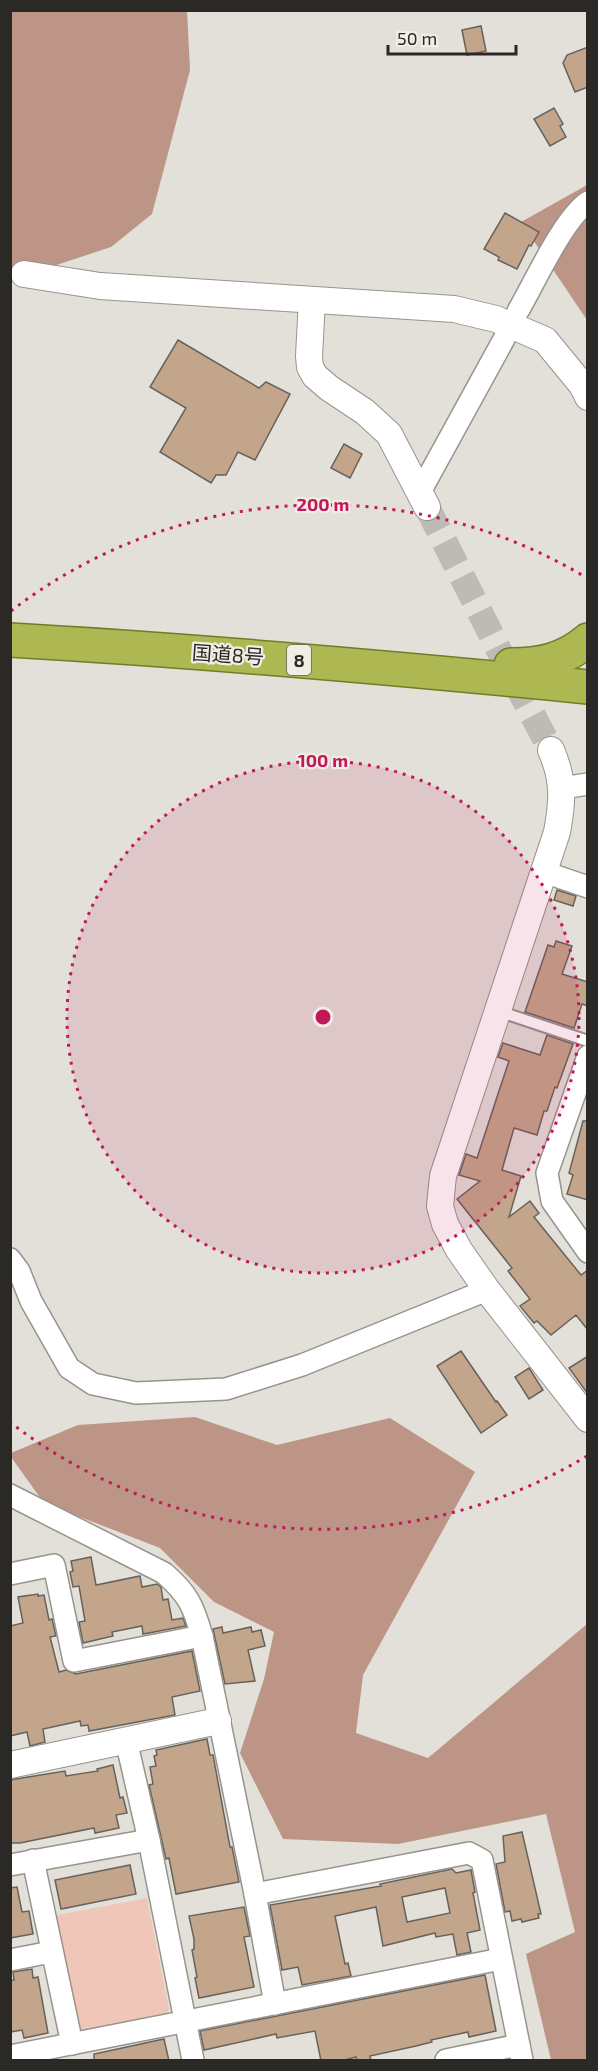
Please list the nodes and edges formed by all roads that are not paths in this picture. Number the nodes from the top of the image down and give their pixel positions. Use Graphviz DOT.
graph roads {
  1 [pos="588,202"];
  2 [pos="14,272"];
  3 [pos="312,300"];
  4 [pos="518,311"];
  5 [pos="504,339"];
  6 [pos="588,397"];
  7 [pos="424,499"];
  8 [pos="10,640"];
  9 [pos="588,640"];
  10 [pos="365,665"];
  11 [pos="588,687"];
  12 [pos="551,750"];
  13 [pos="588,784"];
  14 [pos="562,788"];
  15 [pos="544,872"];
  16 [pos="588,887"];
  17 [pos="498,1011"];
  18 [pos="588,1041"];
  19 [pos="588,1056"];
  20 [pos="588,1252"];
  21 [pos="10,1259"];
  22 [pos="487,1290"];
  23 [pos="584,1407"];
  24 [pos="10,1495"];
  25 [pos="10,1574"];
  26 [pos="202,1636"];
  27 [pos="218,1721"];
  28 [pos="126,1740"];
  29 [pos="10,1765"];
  30 [pos="149,1840"];
  31 [pos="33,1860"];
  32 [pos="10,1864"];
  33 [pos="255,1894"];
  34 [pos="51,1952"];
  35 [pos="501,1959"];
  36 [pos="10,1960"];
  37 [pos="275,2004"];
  38 [pos="185,2022"];
  39 [pos="72,2044"];
  40 [pos="520,2053"];
  41 [pos="10,2056"];
  42 [pos="193,2061"];
  43 [pos="446,2061"];
  1 -- 4 [label="street"];
  2 -- 3 [label="street"];
  3 -- 6 [label="street"];
  3 -- 7 [label="street"];
  5 -- 7 [label="street"];
  8 -- 10 [label="highway, 国道8号 / 8"];
  9 -- 10 [label="highway"];
  10 -- 11 [label="highway, 国道8号 / 8"];
  12 -- 14 [label="street"];
  13 -- 14 [label="street"];
  14 -- 15 [label="street"];
  15 -- 16 [label="street"];
  15 -- 17 [label="street"];
  17 -- 18 [label="lane"];
  17 -- 22 [label="street"];
  19 -- 20 [label="street"];
  21 -- 22 [label="street"];
  22 -- 23 [label="street"];
  24 -- 26 [label="street"];
  25 -- 26 [label="street"];
  26 -- 27 [label="street"];
  27 -- 28 [label="street"];
  27 -- 33 [label="street"];
  28 -- 29 [label="street"];
  28 -- 30 [label="street"];
  30 -- 31 [label="street"];
  30 -- 38 [label="street"];
  31 -- 32 [label="street"];
  31 -- 34 [label="street"];
  33 -- 35 [label="street"];
  33 -- 37 [label="street"];
  34 -- 36 [label="street"];
  34 -- 39 [label="street"];
  35 -- 37 [label="street"];
  35 -- 40 [label="street"];
  37 -- 38 [label="street"];
  38 -- 39 [label="street"];
  38 -- 42 [label="street"];
  39 -- 41 [label="street"];
  40 -- 43 [label="street"];
}
